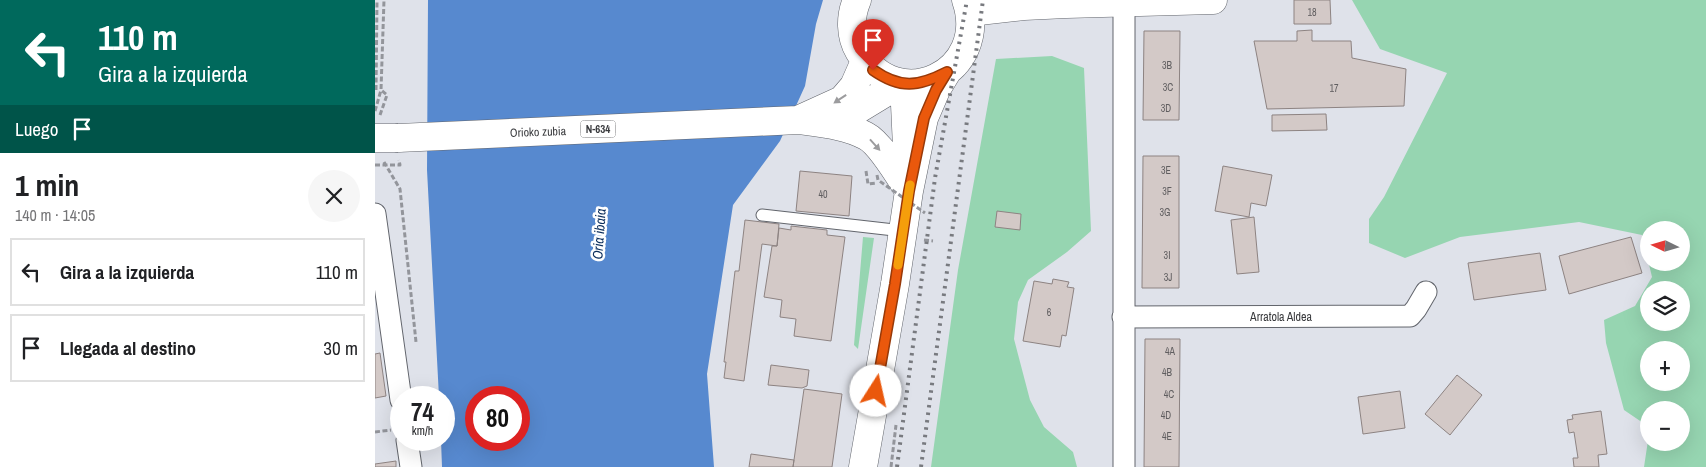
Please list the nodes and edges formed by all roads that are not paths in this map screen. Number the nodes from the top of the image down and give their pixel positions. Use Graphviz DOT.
graph roads {
  1 [pos="857,0"];
  2 [pos="1213,0"];
  3 [pos="1123,3"];
  4 [pos="968,6"];
  5 [pos="865,61"];
  6 [pos="947,72"];
  7 [pos="900,83"];
  8 [pos="798,120"];
  9 [pos="832,125"];
  10 [pos="385,145"];
  11 [pos="909,191"];
  12 [pos="375,214"];
  13 [pos="761,215"];
  14 [pos="903,231"];
  15 [pos="380,284"];
  16 [pos="1426,292"];
  17 [pos="1123,317"];
  18 [pos="398,386"];
  19 [pos="409,451"];
  20 [pos="411,467"];
  21 [pos="863,467"];
  22 [pos="1124,467"];
  1 -- 5 [label="main road"];
  2 -- 3 [label="main road"];
  3 -- 4 [label="main road"];
  3 -- 17 [label="street"];
  4 -- 6 [label="main road"];
  5 -- 7 [label="main road"];
  5 -- 8 [label="main road, N-634, one-way"];
  6 -- 7 [label="main road"];
  6 -- 11 [label="main road"];
  7 -- 9 [label="main road"];
  7 -- 11 [label="main road"];
  8 -- 9 [label="main road, N-634"];
  8 -- 10 [label="main road, Orioko zubia / N-634"];
  9 -- 11 [label="main road, N-634, one-way"];
  11 -- 14 [label="main road"];
  12 -- 15 [label="street"];
  13 -- 14 [label="lane"];
  14 -- 21 [label="main road"];
  15 -- 18 [label="street"];
  16 -- 17 [label="street, Arratola Aldea"];
  17 -- 22 [label="street"];
  19 -- 20 [label="street"];
}
